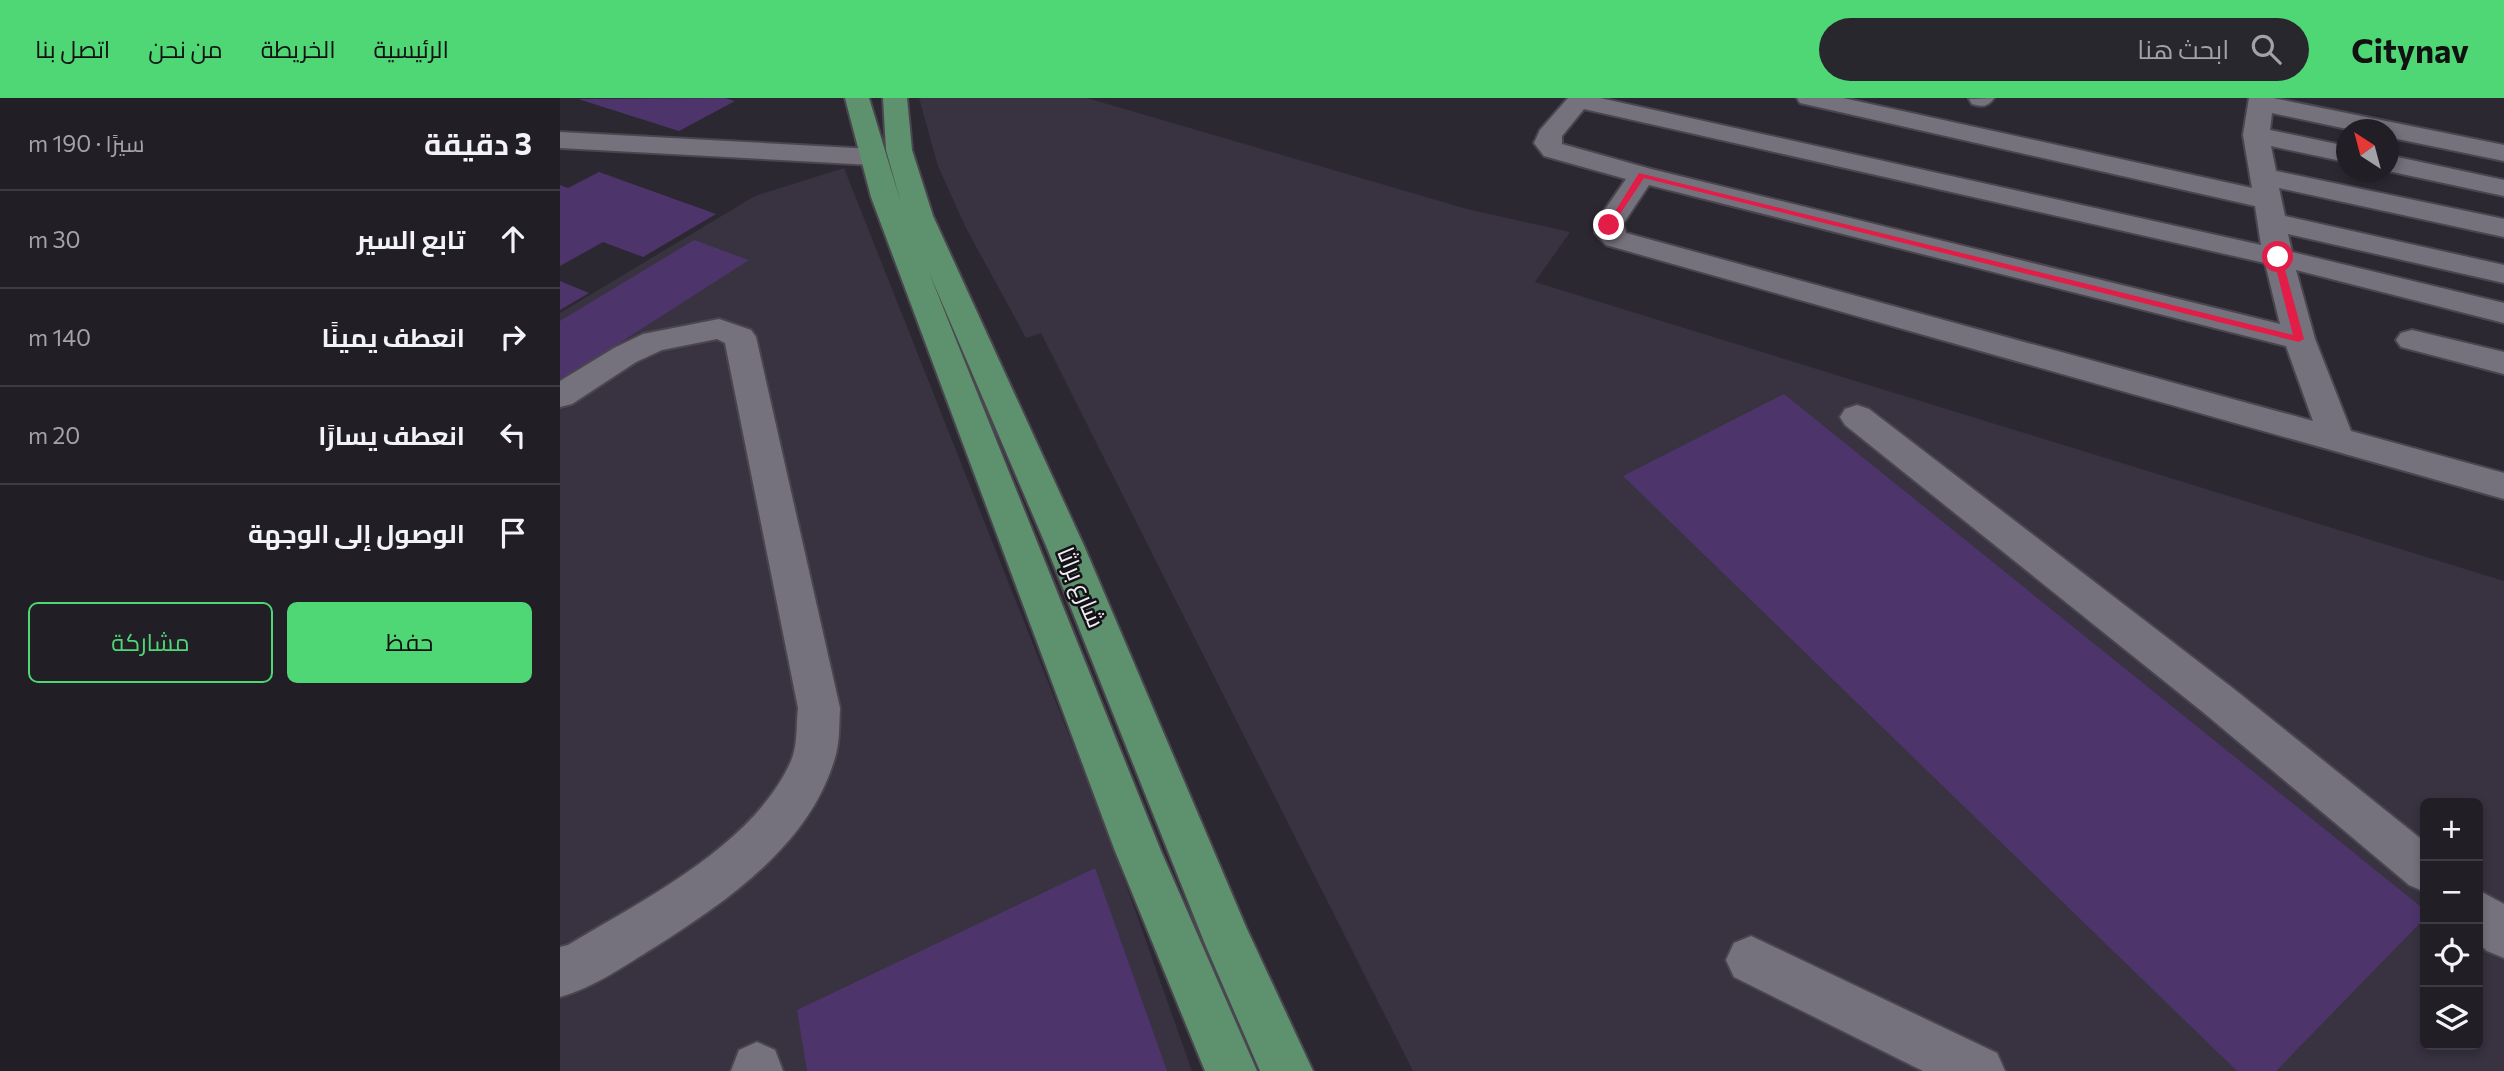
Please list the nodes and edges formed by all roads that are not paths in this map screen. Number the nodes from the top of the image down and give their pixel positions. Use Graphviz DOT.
graph roads {
  1 [pos="857,98"];
  2 [pos="895,98"];
  3 [pos="1809,98"];
  4 [pos="1581,99"];
  5 [pos="2261,101"];
  6 [pos="2256,135"];
  7 [pos="560,140"];
  8 [pos="2336,152"];
  9 [pos="2504,153"];
  10 [pos="872,157"];
  11 [pos="2399,165"];
  12 [pos="1642,175"];
  13 [pos="2504,188"];
  14 [pos="2267,199"];
  15 [pos="2504,228"];
  16 [pos="2278,257"];
  17 [pos="2504,274"];
  18 [pos="2504,313"];
  19 [pos="2299,339"];
  20 [pos="2412,340"];
  21 [pos="2504,363"];
  22 [pos="560,396"];
  23 [pos="1857,416"];
  24 [pos="2337,439"];
  25 [pos="2504,486"];
  26 [pos="2420,866"];
  27 [pos="2483,917"];
  28 [pos="2504,934"];
  29 [pos="1751,960"];
  30 [pos="560,972"];
  31 [pos="1231,1071"];
  32 [pos="1287,1071"];
  33 [pos="1979,1071"];
  1 -- 10 [label="main road, شارع براثا"];
  2 -- 32 [label="main road, شارع براثا"];
  3 -- 14 [label="street"];
  4 -- 12 [label="street"];
  4 -- 16 [label="street"];
  5 -- 6 [label="street"];
  5 -- 9 [label="street"];
  6 -- 8 [label="street"];
  6 -- 14 [label="street"];
  7 -- 10 [label="street"];
  10 -- 31 [label="main road, شارع براثا"];
  11 -- 13 [label="street"];
  12 -- 19 [label="street"];
  12 -- 24 [label="street"];
  14 -- 15 [label="street"];
  14 -- 16 [label="street"];
  14 -- 17 [label="street"];
  16 -- 18 [label="street"];
  16 -- 19 [label="street"];
  19 -- 24 [label="street"];
  20 -- 21 [label="street"];
  22 -- 30 [label="street"];
  23 -- 26 [label="street"];
  24 -- 25 [label="street"];
  27 -- 28 [label="street"];
  29 -- 33 [label="street"];
}
